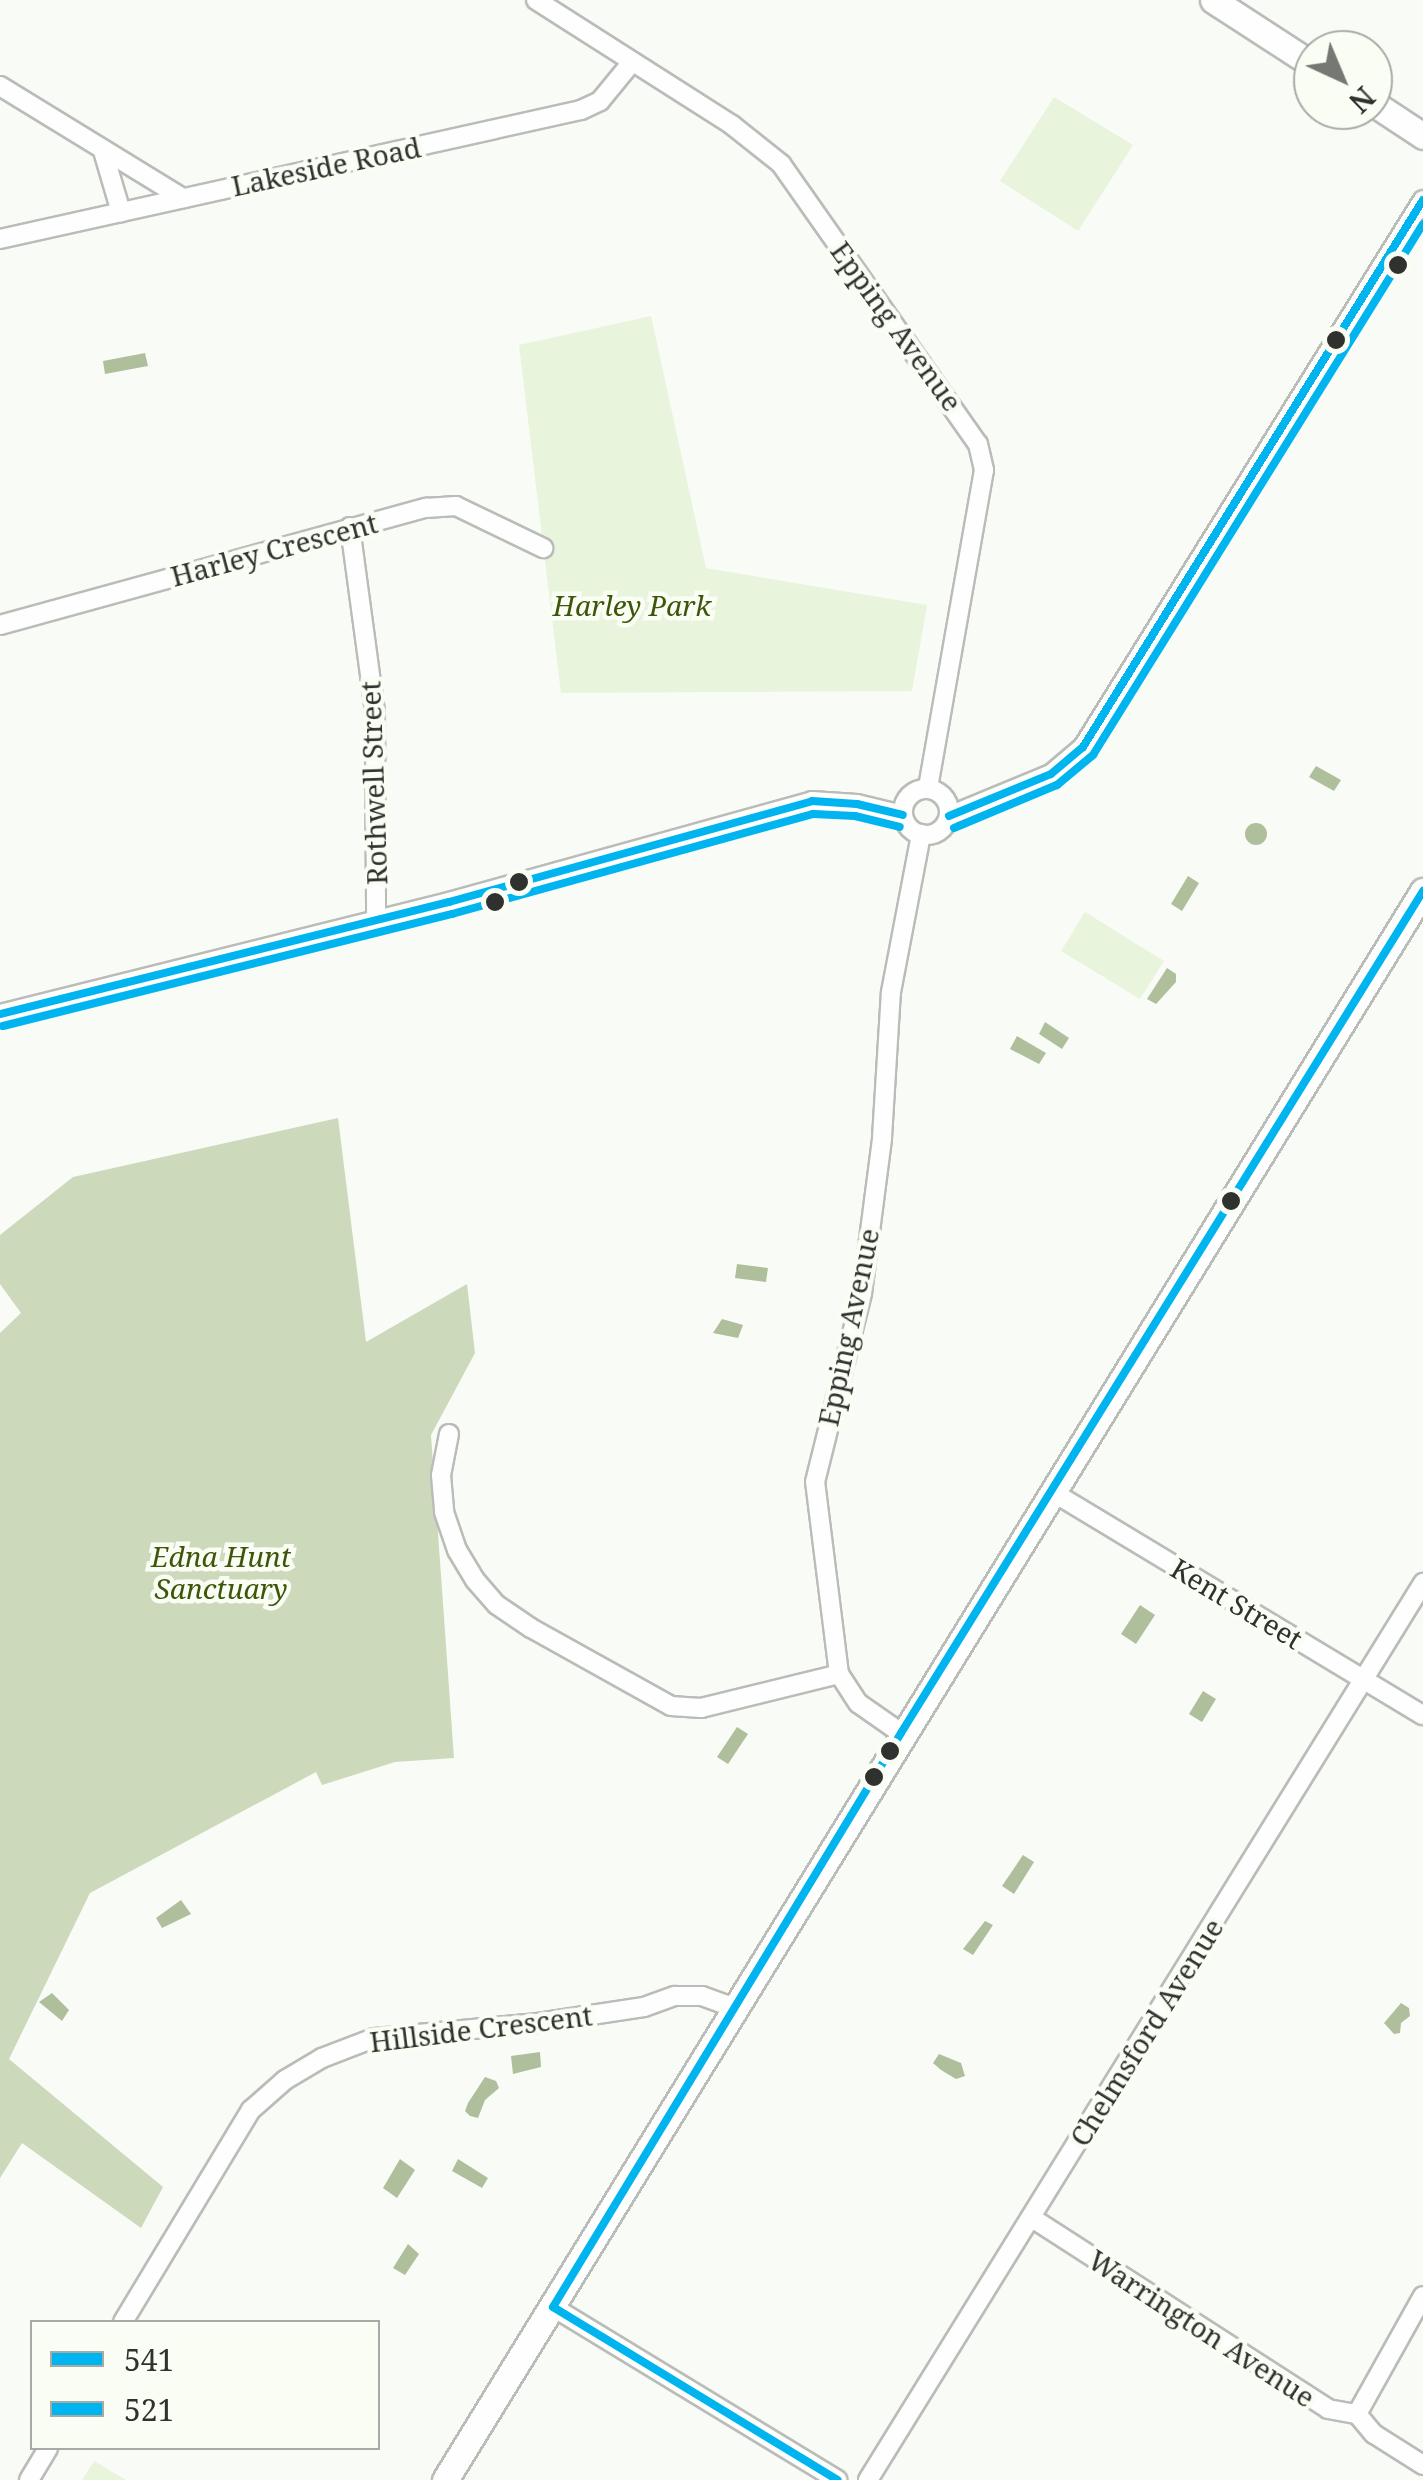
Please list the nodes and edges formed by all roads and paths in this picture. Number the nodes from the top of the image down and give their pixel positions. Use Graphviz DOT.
graph roads {
  1 [pos="536,0"];
  2 [pos="1213,0"];
  3 [pos="1293,52"];
  4 [pos="632,62"];
  5 [pos="0,86"];
  6 [pos="1393,117"];
  7 [pos="1423,136"];
  8 [pos="103,151"];
  9 [pos="183,198"];
  10 [pos="1423,200"];
  11 [pos="121,212"];
  12 [pos="0,238"];
  13 [pos="350,526"];
  14 [pos="543,548"];
  15 [pos="0,625"];
  16 [pos="928,789"];
  17 [pos="904,815"];
  18 [pos="948,816"];
  19 [pos="921,834"];
  20 [pos="1423,891"];
  21 [pos="376,921"];
  22 [pos="0,1014"];
  23 [pos="448,1434"];
  24 [pos="1051,1491"];
  25 [pos="1423,1583"];
  26 [pos="839,1674"];
  27 [pos="1364,1678"];
  28 [pos="1423,1715"];
  29 [pos="901,1734"];
  30 [pos="736,2008"];
  31 [pos="1032,2218"];
  32 [pos="1423,2296"];
  33 [pos="553,2307"];
  34 [pos="125,2320"];
  35 [pos="1357,2414"];
  36 [pos="47,2450"];
  37 [pos="1423,2465"];
  38 [pos="29,2480"];
  39 [pos="446,2480"];
  40 [pos="838,2480"];
  41 [pos="868,2480"];
  1 -- 4 [label="street, Epping Avenue"];
  2 -- 3 [label="street"];
  4 -- 9 [label="street, Lakeside Road"];
  4 -- 16 [label="street, Epping Avenue"];
  5 -- 8 [label="street"];
  6 -- 7 [label="street"];
  8 -- 9 [label="street"];
  8 -- 11 [label="street"];
  9 -- 11 [label="street, Lakeside Road"];
  10 -- 18 [label="street"];
  11 -- 12 [label="street, Lakeside Road"];
  13 -- 14 [label="street, Harley Crescent"];
  13 -- 15 [label="street, Harley Crescent"];
  13 -- 21 [label="street, Rothwell Street"];
  16 -- 17 [label="street"];
  16 -- 18 [label="street"];
  17 -- 19 [label="street"];
  17 -- 21 [label="street"];
  18 -- 19 [label="street"];
  19 -- 26 [label="street, Epping Avenue"];
  20 -- 24 [label="street"];
  21 -- 22 [label="street"];
  23 -- 26 [label="street"];
  24 -- 27 [label="street, Kent Street"];
  24 -- 29 [label="street"];
  25 -- 27 [label="street, Chelmsford Avenue"];
  26 -- 29 [label="street"];
  27 -- 28 [label="street, Kent Street"];
  27 -- 31 [label="street, Chelmsford Avenue"];
  29 -- 30 [label="street"];
  30 -- 33 [label="street"];
  30 -- 34 [label="street, Hillside Crescent"];
  31 -- 35 [label="street, Warrington Avenue"];
  31 -- 41 [label="street, Chelmsford Avenue"];
  32 -- 35 [label="street"];
  33 -- 39 [label="street"];
  33 -- 40 [label="street"];
  35 -- 37 [label="street, Warrington Avenue"];
  36 -- 38 [label="street"];
}
